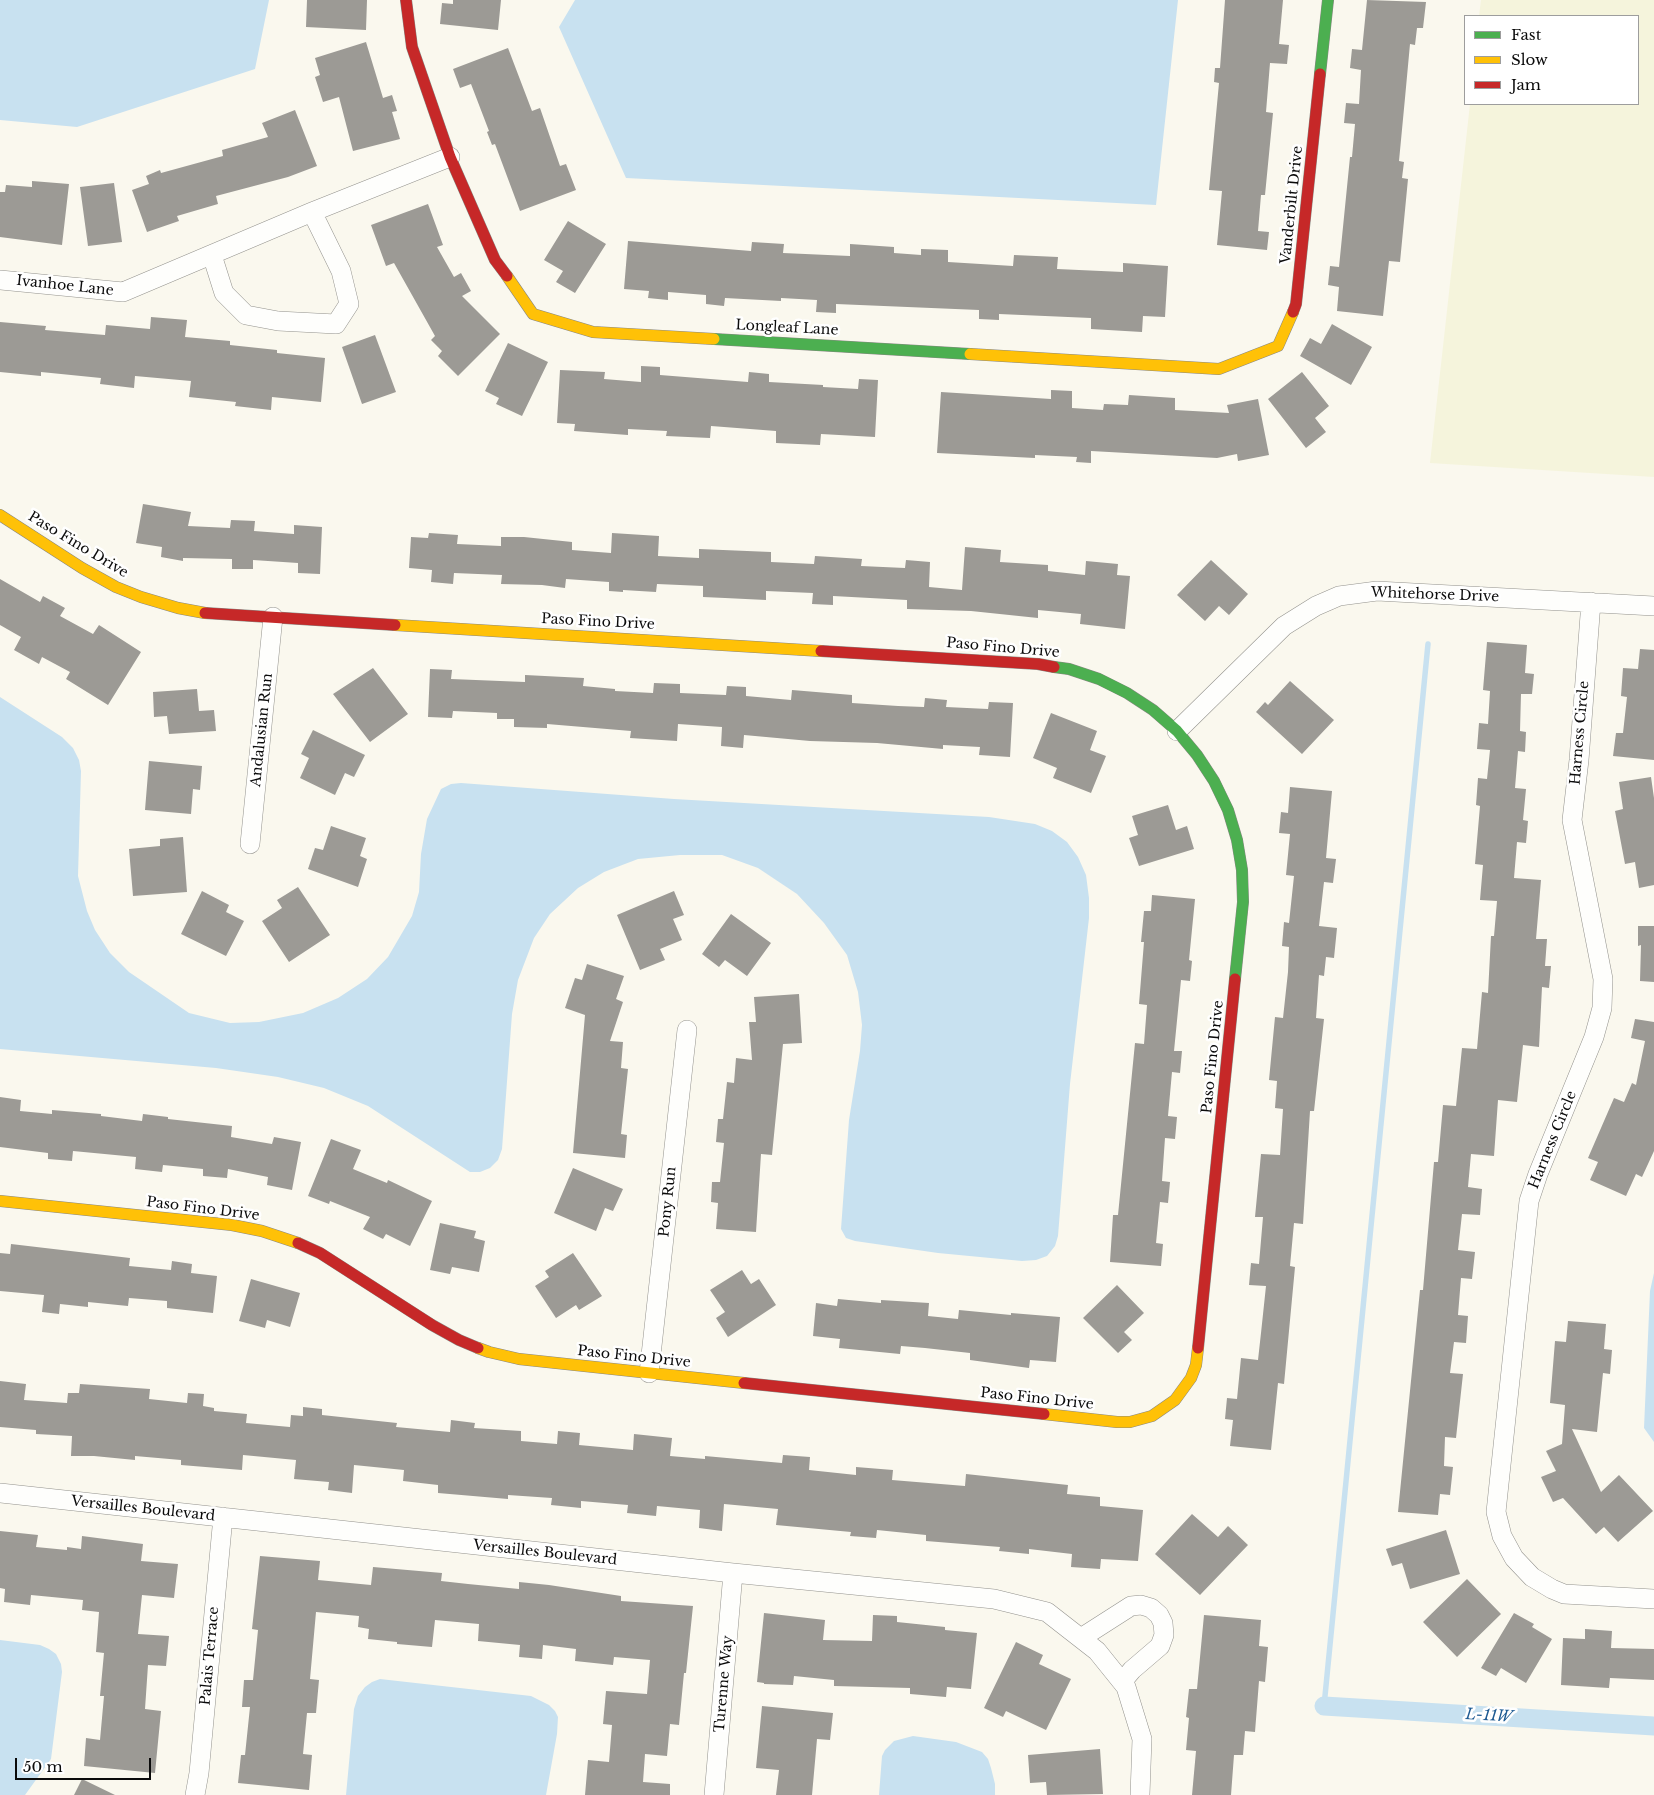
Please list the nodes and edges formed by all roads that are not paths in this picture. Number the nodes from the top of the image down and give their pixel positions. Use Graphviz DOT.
graph roads {
  1 [pos="406,0"];
  2 [pos="1328,0"];
  3 [pos="450,157"];
  4 [pos="312,212"];
  5 [pos="212,255"];
  6 [pos="0,280"];
  7 [pos="1219,369"];
  8 [pos="0,515"];
  9 [pos="1591,602"];
  10 [pos="1654,606"];
  11 [pos="273,617"];
  12 [pos="1177,731"];
  13 [pos="250,844"];
  14 [pos="687,1030"];
  15 [pos="0,1201"];
  16 [pos="649,1373"];
  17 [pos="0,1493"];
  18 [pos="224,1517"];
  19 [pos="733,1573"];
  20 [pos="1654,1599"];
  21 [pos="1081,1638"];
  22 [pos="1122,1682"];
  23 [pos="195,1795"];
  24 [pos="714,1795"];
  25 [pos="1140,1795"];
  1 -- 3 [label="street, Longleaf Lane"];
  2 -- 7 [label="street, Vanderbilt Drive"];
  3 -- 4 [label="street, Ivanhoe Lane"];
  3 -- 7 [label="street, Longleaf Lane"];
  4 -- 5 [label="street, Ivanhoe Lane"];
  4 -- 5 [label="street"];
  5 -- 6 [label="street, Ivanhoe Lane"];
  8 -- 11 [label="street, Paso Fino Drive"];
  9 -- 10 [label="street, Whitehorse Drive"];
  9 -- 12 [label="street, Whitehorse Drive"];
  9 -- 20 [label="street, Harness Circle"];
  11 -- 12 [label="street, Paso Fino Drive"];
  11 -- 13 [label="street, Andalusian Run"];
  12 -- 16 [label="street, Paso Fino Drive"];
  14 -- 16 [label="street, Pony Run"];
  15 -- 16 [label="street, Paso Fino Drive"];
  17 -- 18 [label="street, Versailles Boulevard"];
  18 -- 19 [label="street, Versailles Boulevard"];
  18 -- 23 [label="street, Palais Terrace"];
  19 -- 21 [label="street, Versailles Boulevard"];
  19 -- 24 [label="street, Turenne Way"];
  21 -- 22 [label="street, Versailles Boulevard"];
  21 -- 22 [label="street"];
  22 -- 25 [label="street, Versailles Boulevard"];
}
